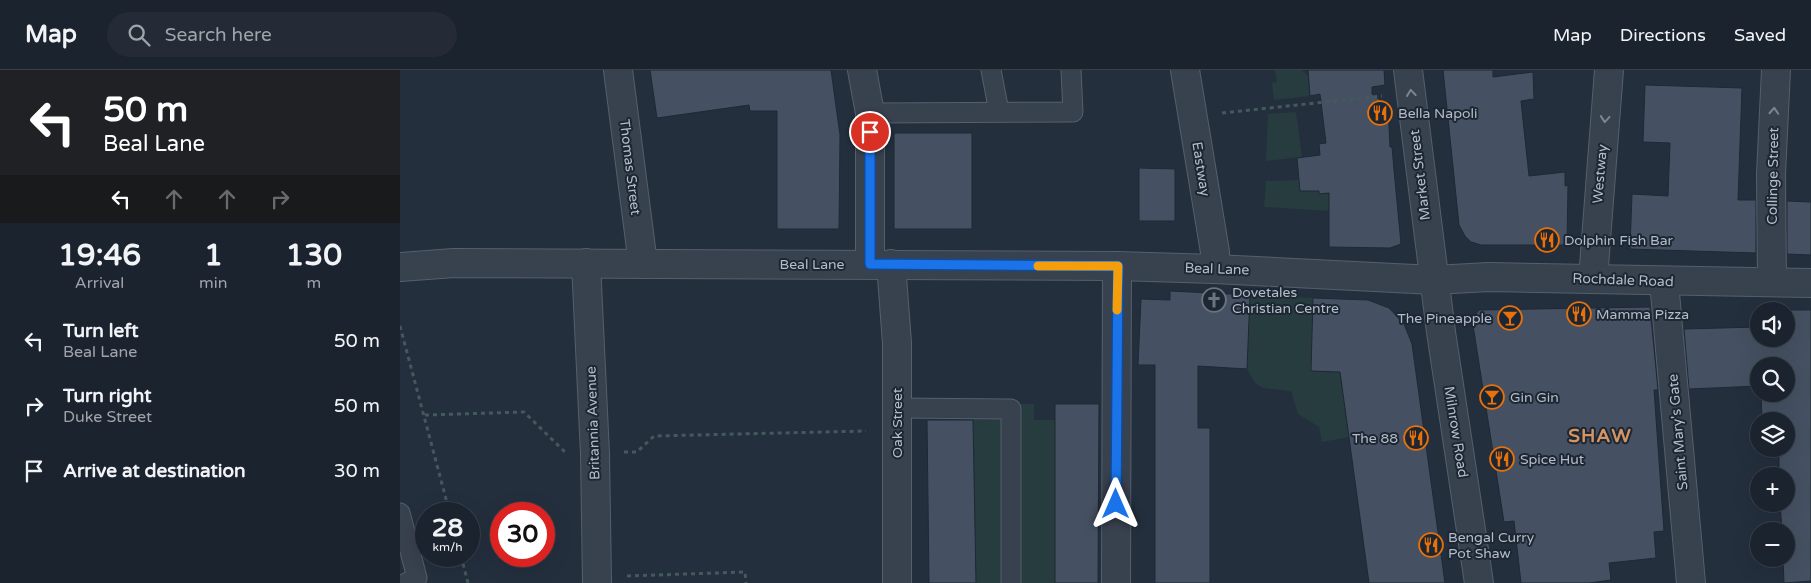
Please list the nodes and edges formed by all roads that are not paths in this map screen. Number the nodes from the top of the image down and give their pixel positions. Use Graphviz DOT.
graph roads {
  1 [pos="618,70"];
  2 [pos="862,70"];
  3 [pos="991,70"];
  4 [pos="1071,70"];
  5 [pos="1185,70"];
  6 [pos="1408,70"];
  7 [pos="1609,70"];
  8 [pos="1776,70"];
  9 [pos="999,112"];
  10 [pos="870,113"];
  11 [pos="586,263"];
  12 [pos="643,264"];
  13 [pos="880,264"];
  14 [pos="1118,266"];
  15 [pos="400,268"];
  16 [pos="1215,268"];
  17 [pos="1593,279"];
  18 [pos="1434,280"];
  19 [pos="1664,282"];
  20 [pos="1772,282"];
  21 [pos="1811,283"];
  22 [pos="897,419"];
  23 [pos="400,514"];
  24 [pos="597,574"];
  25 [pos="406,583"];
  26 [pos="897,583"];
  27 [pos="1011,583"];
  28 [pos="1116,583"];
  29 [pos="1478,583"];
  30 [pos="1691,583"];
  1 -- 12 [label="street, Thomas Street"];
  2 -- 10 [label="street, Oak Street"];
  3 -- 9 [label="lane"];
  4 -- 9 [label="lane"];
  5 -- 16 [label="street, Eastway"];
  18 -- 6 [label="street, Market Street, one-way"];
  7 -- 17 [label="street, Westway, one-way"];
  20 -- 8 [label="street, Collinge Street, one-way"];
  9 -- 10 [label="lane"];
  10 -- 13 [label="street, Oak Street"];
  11 -- 12 [label="street, Beal Lane"];
  11 -- 15 [label="street, Beal Lane"];
  11 -- 24 [label="street, Britannia Avenue"];
  12 -- 13 [label="street, Beal Lane"];
  13 -- 14 [label="street, Beal Lane"];
  13 -- 22 [label="street, Oak Street"];
  14 -- 16 [label="street, Beal Lane"];
  14 -- 28 [label="street"];
  16 -- 18 [label="street, Beal Lane"];
  17 -- 18 [label="street, Rochdale Road"];
  17 -- 19 [label="street, Rochdale Road"];
  18 -- 29 [label="street, Milnrow Road"];
  19 -- 20 [label="street, Rochdale Road"];
  19 -- 30 [label="street, Saint Mary's Gate"];
  20 -- 21 [label="street, Rochdale Road"];
  22 -- 26 [label="street, Oak Street"];
  22 -- 27 [label="lane"];
  23 -- 25 [label="lane"];
}
